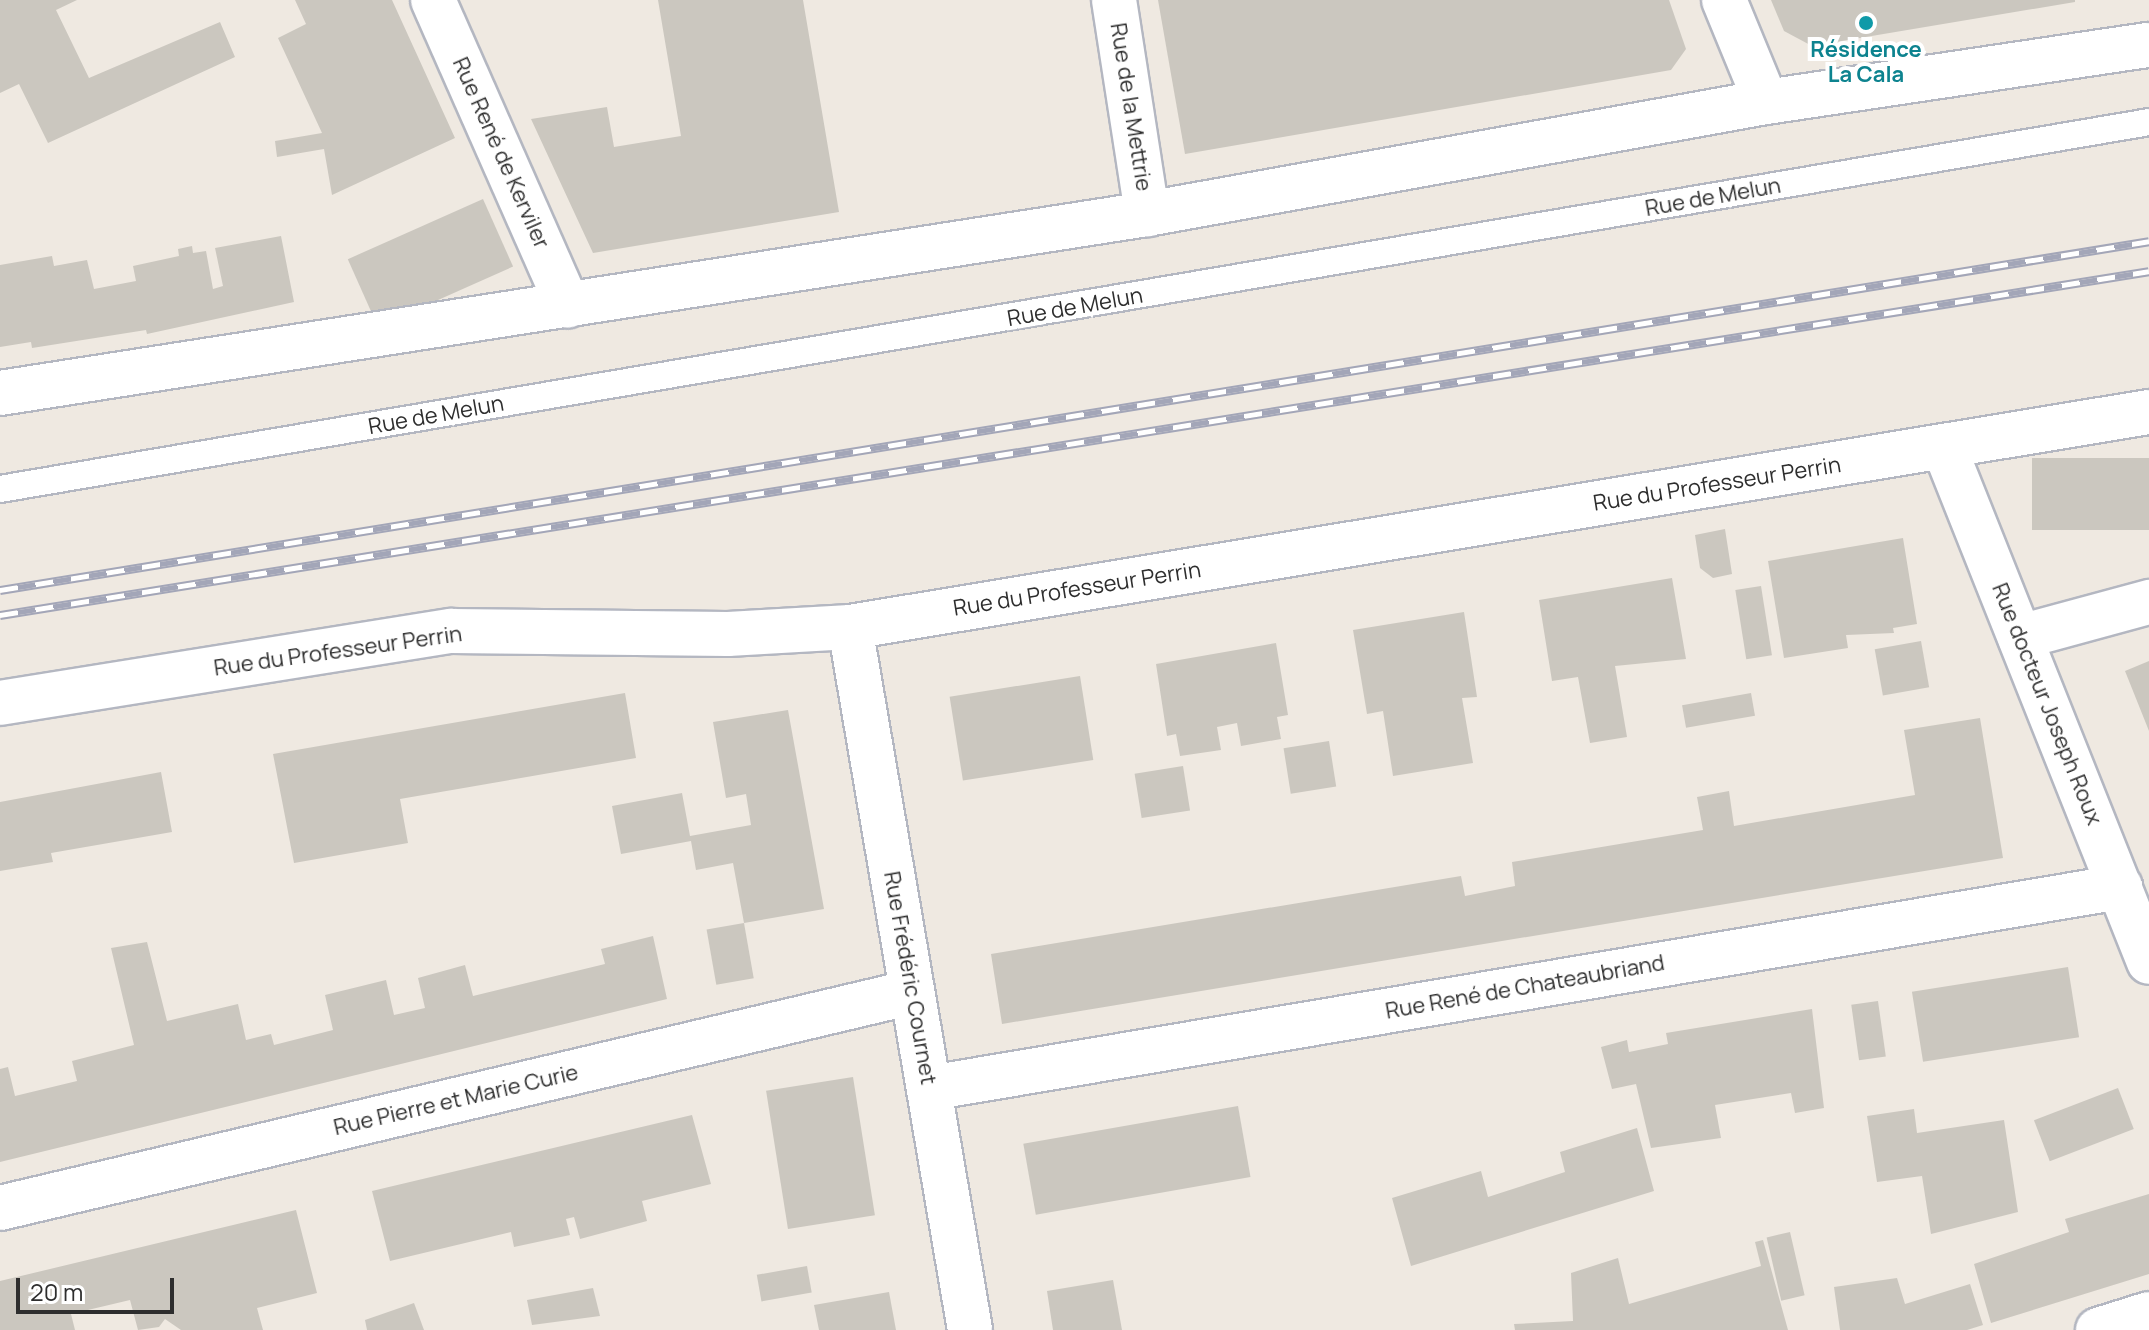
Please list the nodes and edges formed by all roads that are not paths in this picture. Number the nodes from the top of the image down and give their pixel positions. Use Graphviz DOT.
graph roads {
  1 [pos="433,0"];
  2 [pos="1114,0"];
  3 [pos="1724,0"];
  4 [pos="2149,45"];
  5 [pos="1766,102"];
  6 [pos="2149,122"];
  7 [pos="1147,214"];
  8 [pos="568,306"];
  9 [pos="0,393"];
  10 [pos="2149,412"];
  11 [pos="1944,447"];
  12 [pos="0,489"];
  13 [pos="2149,602"];
  14 [pos="850,627"];
  15 [pos="2020,637"];
  16 [pos="0,703"];
  17 [pos="2120,887"];
  18 [pos="2149,962"];
  19 [pos="912,992"];
  20 [pos="930,1088"];
  21 [pos="0,1208"];
  22 [pos="2149,1314"];
  23 [pos="970,1330"];
  24 [pos="2098,1330"];
  1 -- 8 [label="street, Rue René de Kerviler"];
  2 -- 7 [label="street, Rue de la Mettrie"];
  3 -- 5 [label="street"];
  4 -- 5 [label="street"];
  5 -- 7 [label="street"];
  6 -- 12 [label="lane, Rue de Melun"];
  7 -- 8 [label="street"];
  8 -- 9 [label="street"];
  10 -- 11 [label="street, Rue du Professeur Perrin"];
  11 -- 14 [label="street, Rue du Professeur Perrin"];
  11 -- 15 [label="street, Rue docteur Joseph Roux"];
  13 -- 15 [label="street"];
  14 -- 16 [label="street, Rue du Professeur Perrin"];
  14 -- 19 [label="street, Rue Frédéric Cournet"];
  15 -- 17 [label="street, Rue docteur Joseph Roux"];
  17 -- 18 [label="street, Rue docteur Joseph Roux"];
  17 -- 20 [label="street, Rue René de Chateaubriand"];
  19 -- 20 [label="street, Rue Frédéric Cournet"];
  19 -- 21 [label="street, Rue Pierre et Marie Curie"];
  20 -- 23 [label="street, Rue Frédéric Cournet"];
  22 -- 24 [label="street"];
}
